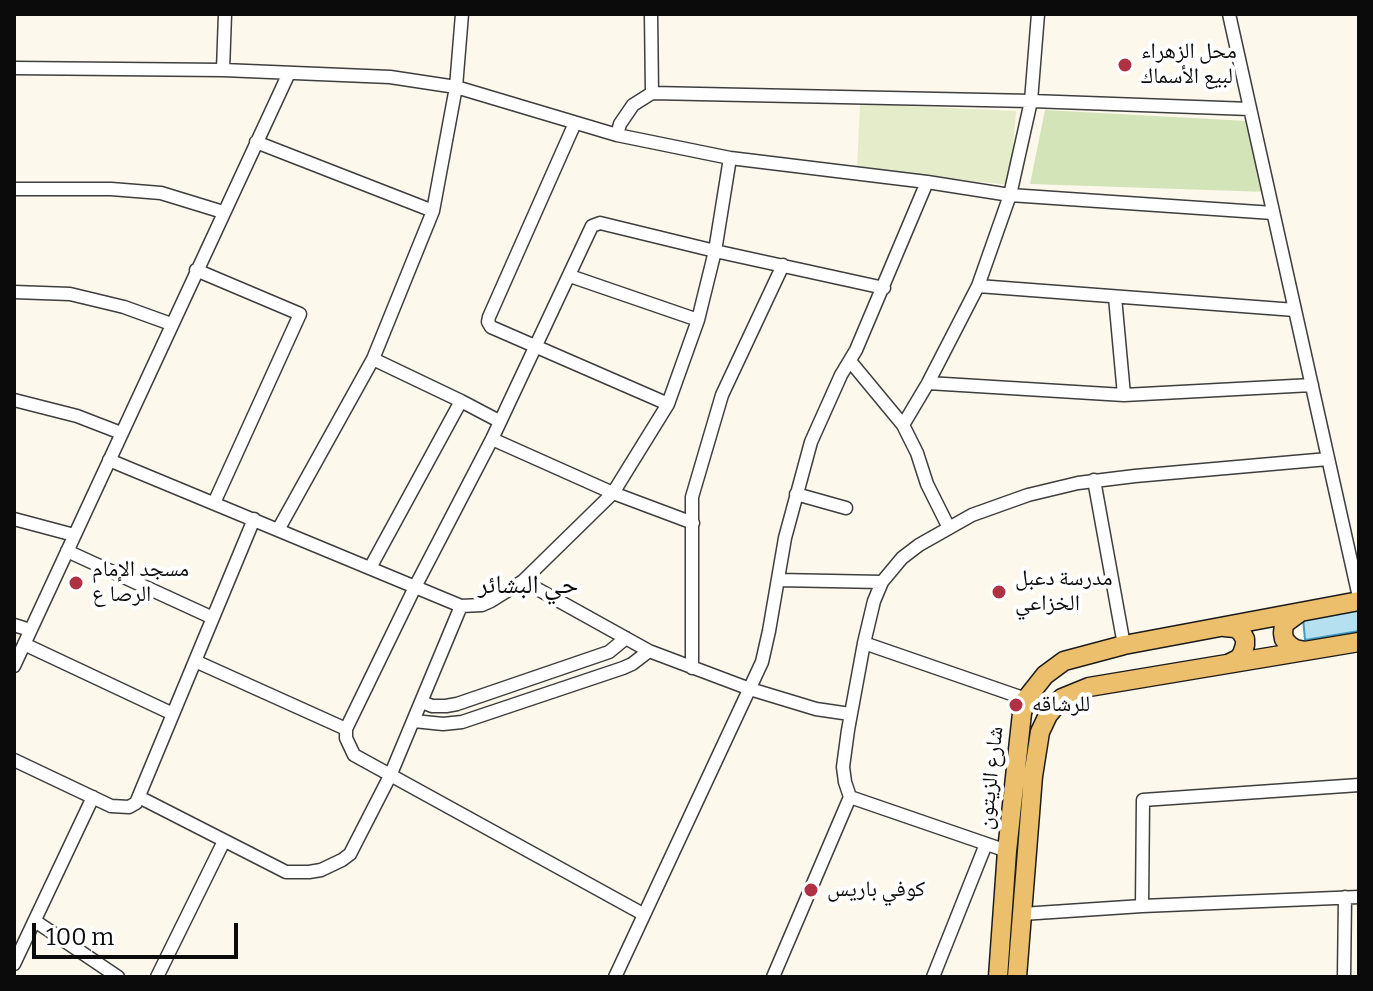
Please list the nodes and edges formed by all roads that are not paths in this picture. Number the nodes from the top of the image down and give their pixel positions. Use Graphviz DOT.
graph roads {
  1 [pos="225,14"];
  2 [pos="462,14"];
  3 [pos="651,14"];
  4 [pos="1038,14"];
  5 [pos="1229,14"];
  6 [pos="14,68"];
  7 [pos="223,70"];
  8 [pos="289,73"];
  9 [pos="456,87"];
  10 [pos="652,93"];
  11 [pos="1031,101"];
  12 [pos="1250,109"];
  13 [pos="575,123"];
  14 [pos="617,135"];
  15 [pos="256,142"];
  16 [pos="730,158"];
  17 [pos="927,182"];
  18 [pos="14,189"];
  19 [pos="1010,195"];
  20 [pos="433,211"];
  21 [pos="223,212"];
  22 [pos="1273,213"];
  23 [pos="715,251"];
  24 [pos="783,265"];
  25 [pos="196,270"];
  26 [pos="570,276"];
  27 [pos="978,286"];
  28 [pos="884,288"];
  29 [pos="14,292"];
  30 [pos="1115,297"];
  31 [pos="1295,310"];
  32 [pos="698,320"];
  33 [pos="171,324"];
  34 [pos="536,346"];
  35 [pos="373,359"];
  36 [pos="850,361"];
  37 [pos="928,383"];
  38 [pos="1312,385"];
  39 [pos="1124,395"];
  40 [pos="14,400"];
  41 [pos="461,401"];
  42 [pos="668,404"];
  43 [pos="499,421"];
  44 [pos="903,425"];
  45 [pos="121,433"];
  46 [pos="492,439"];
  47 [pos="1328,459"];
  48 [pos="109,460"];
  49 [pos="1094,480"];
  50 [pos="613,493"];
  51 [pos="796,494"];
  52 [pos="214,503"];
  53 [pos="846,508"];
  54 [pos="14,519"];
  55 [pos="254,519"];
  56 [pos="693,523"];
  57 [pos="949,528"];
  58 [pos="278,530"];
  59 [pos="74,535"];
  60 [pos="67,551"];
  61 [pos="370,568"];
  62 [pos="778,580"];
  63 [pos="523,581"];
  64 [pos="882,582"];
  65 [pos="415,587"];
  66 [pos="1359,599"];
  67 [pos="461,606"];
  68 [pos="1299,613"];
  69 [pos="213,618"];
  70 [pos="14,625"];
  71 [pos="1224,627"];
  72 [pos="30,630"];
  73 [pos="626,638"];
  74 [pos="1359,642"];
  75 [pos="864,643"];
  76 [pos="24,644"];
  77 [pos="1124,645"];
  78 [pos="649,651"];
  79 [pos="1305,651"];
  80 [pos="195,661"];
  81 [pos="1230,663"];
  82 [pos="14,666"];
  83 [pos="692,668"];
  84 [pos="750,689"];
  85 [pos="1026,699"];
  86 [pos="422,702"];
  87 [pos="173,714"];
  88 [pos="850,714"];
  89 [pos="414,721"];
  90 [pos="346,729"];
  91 [pos="14,760"];
  92 [pos="390,776"];
  93 [pos="1359,785"];
  94 [pos="93,797"];
  95 [pos="139,797"];
  96 [pos="850,797"];
  97 [pos="224,841"];
  98 [pos="986,844"];
  99 [pos="1007,851"];
  100 [pos="1352,897"];
  101 [pos="1142,906"];
  102 [pos="643,914"];
  103 [pos="1022,914"];
  104 [pos="35,921"];
  105 [pos="14,964"];
  106 [pos="118,977"];
  107 [pos="157,977"];
  108 [pos="615,977"];
  109 [pos="773,977"];
  110 [pos="933,977"];
  111 [pos="998,977"];
  112 [pos="1017,977"];
  113 [pos="1344,977"];
  1 -- 7 [label="street"];
  2 -- 9 [label="street"];
  3 -- 10 [label="street"];
  4 -- 11 [label="street"];
  5 -- 12 [label="street"];
  6 -- 7 [label="street"];
  7 -- 8 [label="street"];
  8 -- 9 [label="street"];
  8 -- 15 [label="street"];
  9 -- 13 [label="street"];
  9 -- 20 [label="street"];
  10 -- 11 [label="street"];
  10 -- 14 [label="street"];
  11 -- 12 [label="street"];
  11 -- 19 [label="street"];
  12 -- 22 [label="street"];
  13 -- 14 [label="street"];
  13 -- 34 [label="street"];
  14 -- 16 [label="street"];
  15 -- 20 [label="street"];
  15 -- 21 [label="street"];
  16 -- 17 [label="street"];
  16 -- 23 [label="street"];
  17 -- 19 [label="street"];
  17 -- 28 [label="street"];
  18 -- 21 [label="street"];
  19 -- 22 [label="street"];
  19 -- 27 [label="street"];
  20 -- 35 [label="street"];
  21 -- 25 [label="street"];
  22 -- 31 [label="street"];
  23 -- 24 [label="street"];
  23 -- 26 [label="street"];
  23 -- 32 [label="street"];
  24 -- 28 [label="street"];
  24 -- 56 [label="street"];
  25 -- 33 [label="street"];
  25 -- 52 [label="street"];
  26 -- 32 [label="street"];
  26 -- 34 [label="street"];
  27 -- 30 [label="street"];
  27 -- 37 [label="street"];
  28 -- 36 [label="street"];
  29 -- 33 [label="street"];
  30 -- 31 [label="street"];
  30 -- 39 [label="street"];
  31 -- 38 [label="street"];
  32 -- 42 [label="street"];
  33 -- 45 [label="street"];
  34 -- 42 [label="street"];
  34 -- 43 [label="street"];
  35 -- 41 [label="street"];
  35 -- 58 [label="street"];
  36 -- 44 [label="street"];
  36 -- 51 [label="street"];
  37 -- 39 [label="street"];
  37 -- 44 [label="street"];
  38 -- 39 [label="street"];
  38 -- 47 [label="street"];
  40 -- 45 [label="street"];
  41 -- 43 [label="street"];
  41 -- 61 [label="street"];
  42 -- 50 [label="street"];
  43 -- 46 [label="street"];
  44 -- 57 [label="street"];
  45 -- 48 [label="street"];
  46 -- 50 [label="street"];
  46 -- 65 [label="street"];
  47 -- 49 [label="street"];
  47 -- 66 [label="street"];
  48 -- 52 [label="street"];
  48 -- 59 [label="street"];
  49 -- 57 [label="street"];
  49 -- 77 [label="street"];
  50 -- 56 [label="street"];
  50 -- 63 [label="street"];
  51 -- 53 [label="street"];
  51 -- 62 [label="street"];
  52 -- 55 [label="street"];
  54 -- 59 [label="street"];
  55 -- 58 [label="street"];
  55 -- 69 [label="street"];
  56 -- 83 [label="street"];
  57 -- 64 [label="street"];
  58 -- 61 [label="street"];
  59 -- 60 [label="street"];
  60 -- 69 [label="street"];
  60 -- 72 [label="street"];
  61 -- 65 [label="street"];
  62 -- 64 [label="street"];
  62 -- 84 [label="street"];
  63 -- 67 [label="street"];
  63 -- 73 [label="street"];
  64 -- 75 [label="street"];
  65 -- 67 [label="street"];
  65 -- 90 [label="street"];
  66 -- 68 [label="main road"];
  67 -- 86 [label="street"];
  68 -- 71 [label="main road"];
  68 -- 79 [label="main road"];
  69 -- 80 [label="street"];
  70 -- 72 [label="street"];
  71 -- 77 [label="main road"];
  71 -- 81 [label="main road"];
  72 -- 76 [label="street"];
  73 -- 78 [label="street"];
  73 -- 86 [label="street"];
  74 -- 79 [label="main road, شارع الزيتون"];
  75 -- 85 [label="street"];
  75 -- 88 [label="street"];
  76 -- 82 [label="street"];
  76 -- 87 [label="street"];
  77 -- 85 [label="main road"];
  78 -- 83 [label="street"];
  78 -- 89 [label="street"];
  79 -- 81 [label="main road, شارع الزيتون"];
  80 -- 87 [label="street"];
  80 -- 90 [label="street"];
  81 -- 103 [label="main road, شارع الزيتون"];
  83 -- 84 [label="street"];
  84 -- 88 [label="street"];
  84 -- 102 [label="street"];
  85 -- 99 [label="main road, شارع الزيتون"];
  86 -- 89 [label="street"];
  87 -- 95 [label="street"];
  88 -- 96 [label="street"];
  89 -- 92 [label="street"];
  90 -- 92 [label="street"];
  91 -- 94 [label="street"];
  92 -- 97 [label="street"];
  92 -- 102 [label="street"];
  93 -- 101 [label="street"];
  94 -- 95 [label="street"];
  94 -- 104 [label="street"];
  95 -- 97 [label="street"];
  96 -- 98 [label="street"];
  96 -- 109 [label="street"];
  97 -- 107 [label="street"];
  98 -- 99 [label="street"];
  98 -- 110 [label="street"];
  99 -- 111 [label="main road, شارع الزيتون"];
  100 -- 101 [label="street"];
  100 -- 113 [label="street"];
  101 -- 103 [label="street"];
  102 -- 108 [label="street"];
  103 -- 112 [label="main road, شارع الزيتون"];
  104 -- 105 [label="street"];
  104 -- 106 [label="street"];
}
